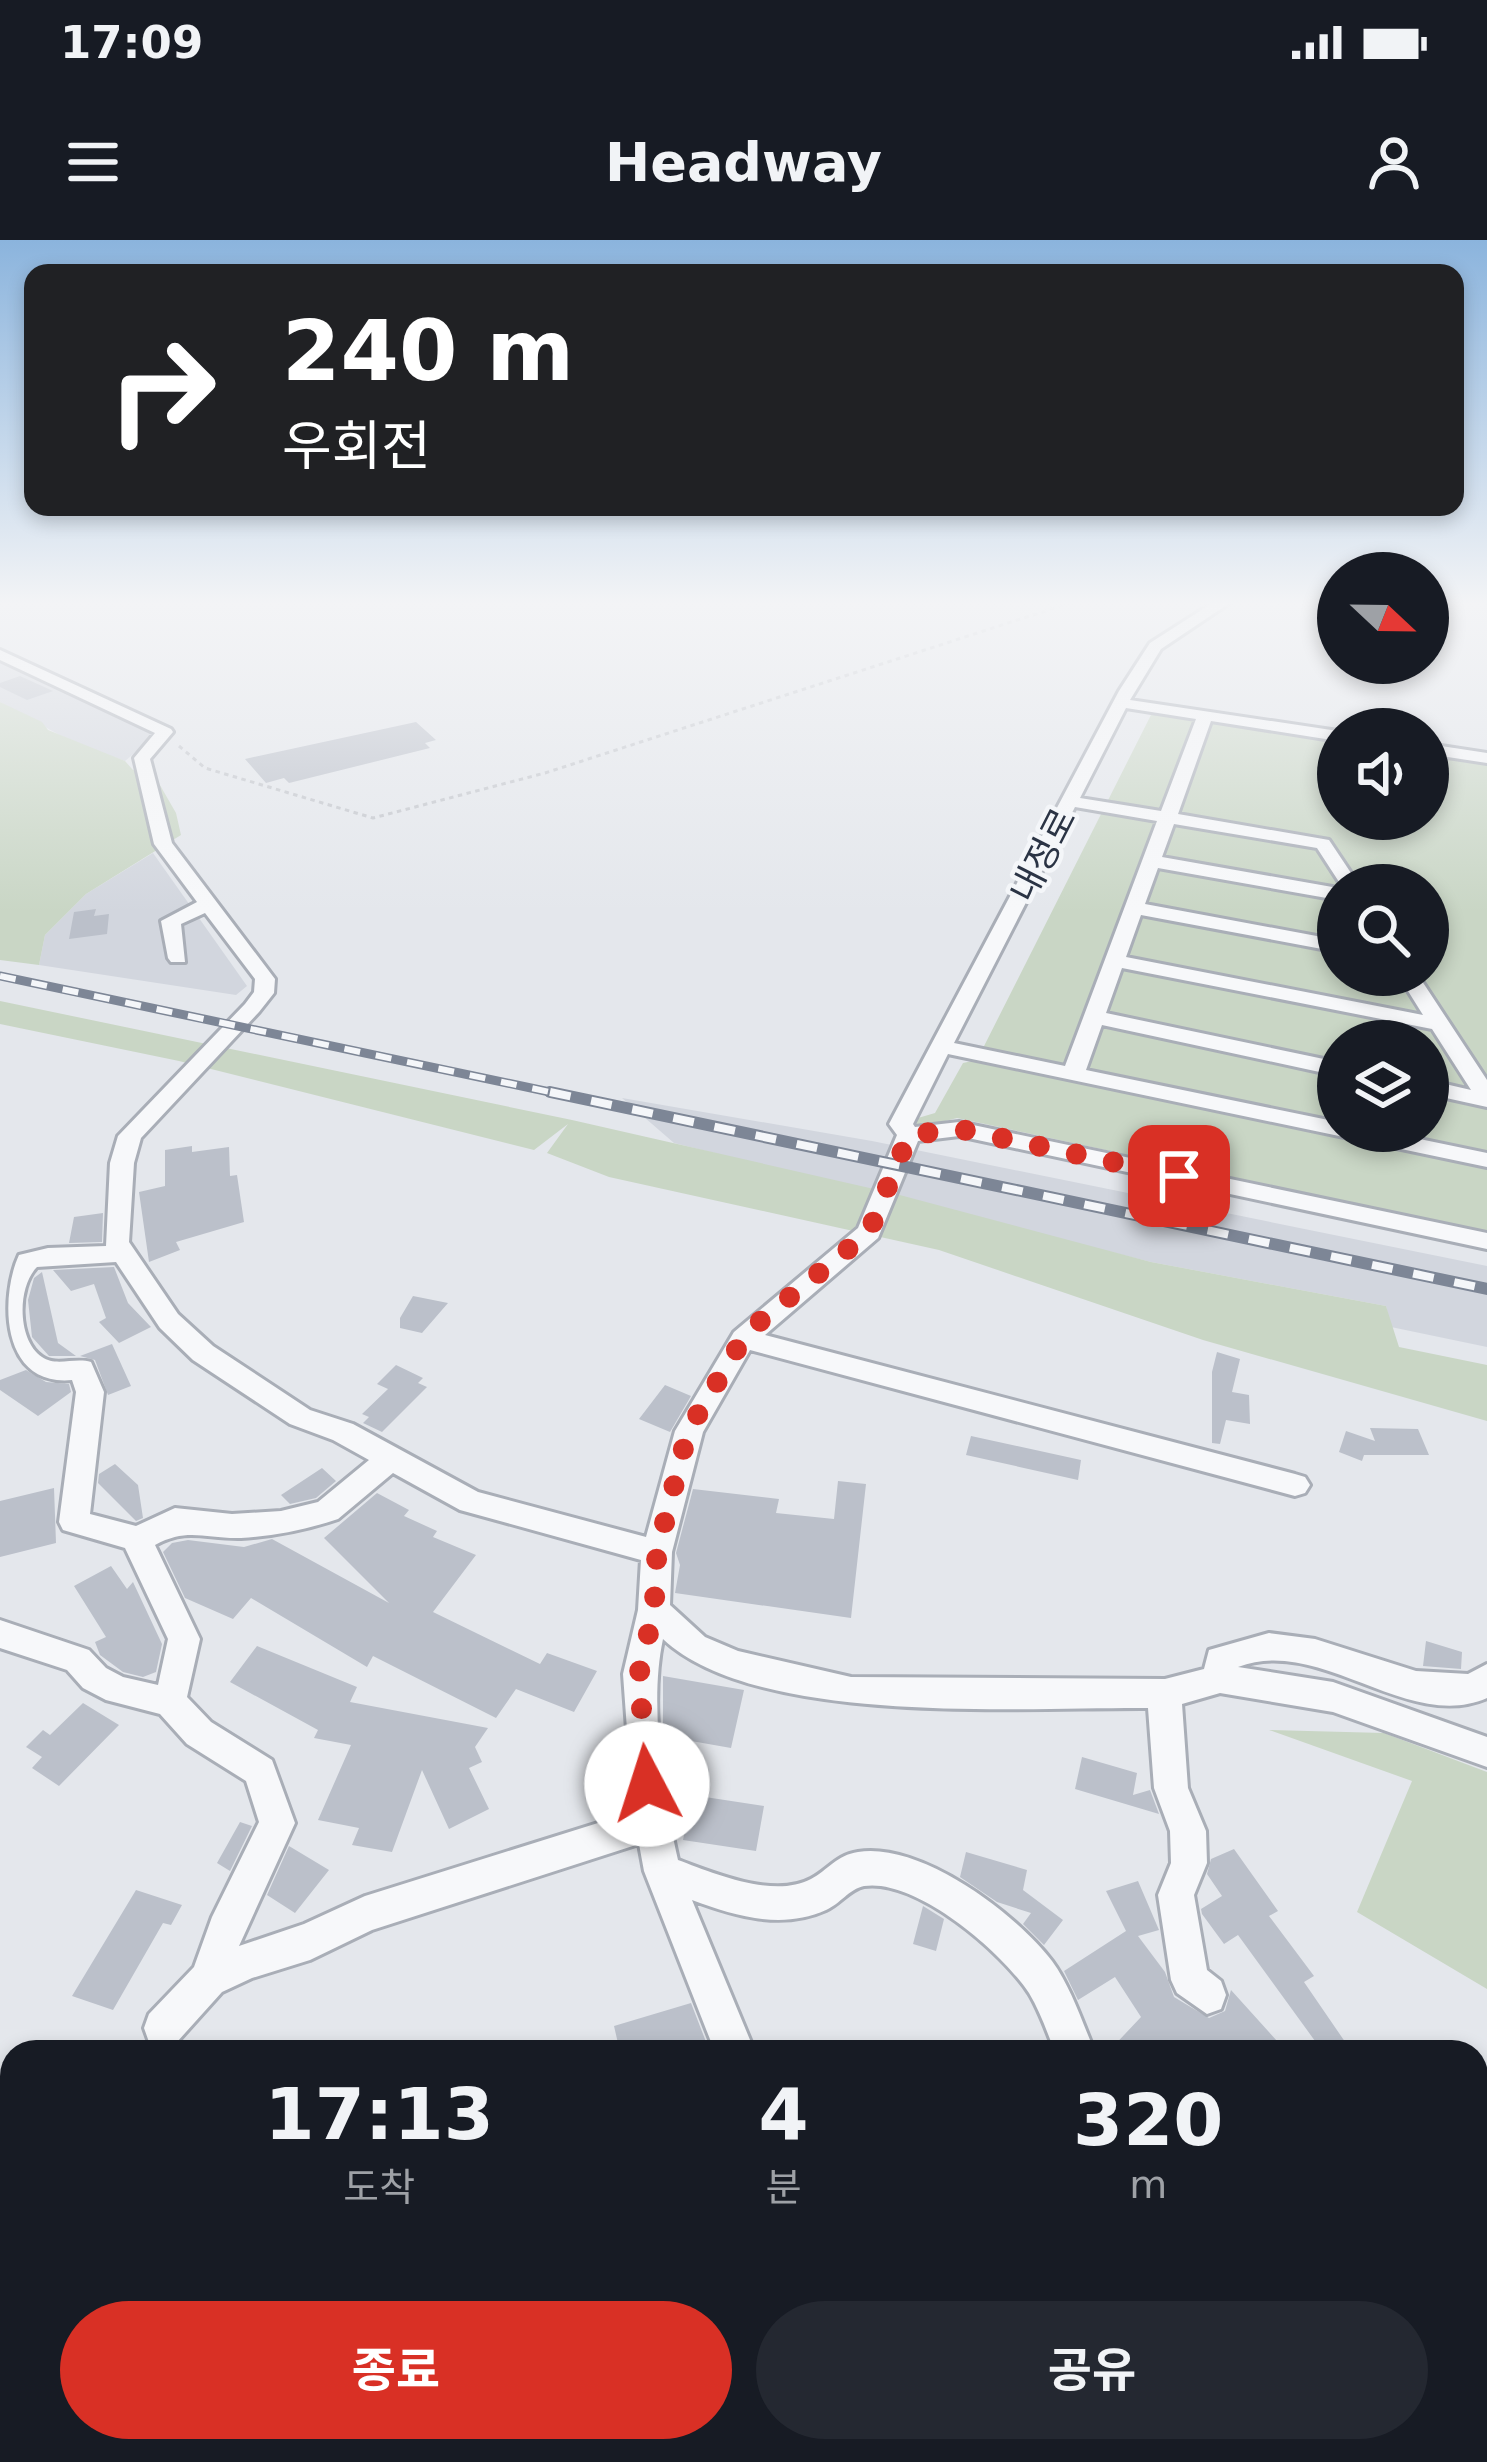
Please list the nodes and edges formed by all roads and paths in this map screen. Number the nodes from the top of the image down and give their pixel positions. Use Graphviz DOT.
graph roads {
  1 [pos="104,706"];
  2 [pos="753,706"];
  3 [pos="1121,706"];
  4 [pos="1139,706"];
  5 [pos="1205,716"];
  6 [pos="1317,733"];
  7 [pos="157,739"];
  8 [pos="1449,752"];
  9 [pos="1487,758"];
  10 [pos="1070,802"];
  11 [pos="1167,818"];
  12 [pos="1151,861"];
  13 [pos="1336,864"];
  14 [pos="1317,890"];
  15 [pos="210,904"];
  16 [pos="1134,908"];
  17 [pos="1317,942"];
  18 [pos="178,958"];
  19 [pos="1115,961"];
  20 [pos="1094,1017"];
  21 [pos="1418,1020"];
  22 [pos="1449,1040"];
  23 [pos="939,1046"];
  24 [pos="1317,1065"];
  25 [pos="1072,1074"];
  26 [pos="1449,1092"];
  27 [pos="1487,1099"];
  28 [pos="1317,1125"];
  29 [pos="905,1129"];
  30 [pos="1448,1152"];
  31 [pos="1487,1160"];
  32 [pos="1487,1241"];
  33 [pos="123,1253"];
  34 [pos="743,1339"];
  35 [pos="392,1458"];
  36 [pos="1295,1485"];
  37 [pos="138,1539"];
  38 [pos="657,1552"];
  39 [pos="654,1610"];
  40 [pos="0,1634"];
  41 [pos="1487,1678"];
  42 [pos="1220,1679"];
  43 [pos="1165,1694"];
  44 [pos="169,1701"];
  45 [pos="1487,1752"];
  46 [pos="652,1823"];
  47 [pos="662,1871"];
  48 [pos="209,1979"];
  49 [pos="1208,1995"];
  50 [pos="163,2028"];
  51 [pos="730,2040"];
  52 [pos="1069,2040"];
  1 -- 7 [label="street"];
  2 -- 7 [label="path"];
  3 -- 10 [label="street, 내정로"];
  4 -- 5 [label="street"];
  5 -- 6 [label="street"];
  5 -- 11 [label="street"];
  7 -- 15 [label="street"];
  8 -- 9 [label="street"];
  10 -- 11 [label="street"];
  10 -- 23 [label="street, 내정로"];
  11 -- 12 [label="street"];
  11 -- 13 [label="street"];
  12 -- 14 [label="street"];
  12 -- 16 [label="street"];
  15 -- 18 [label="street"];
  15 -- 33 [label="street"];
  16 -- 17 [label="street"];
  16 -- 19 [label="street"];
  19 -- 20 [label="street"];
  19 -- 21 [label="street"];
  20 -- 24 [label="street"];
  20 -- 25 [label="street"];
  22 -- 27 [label="street"];
  23 -- 25 [label="street"];
  23 -- 29 [label="street, 내정로"];
  25 -- 28 [label="street"];
  26 -- 27 [label="street"];
  29 -- 32 [label="street"];
  29 -- 34 [label="street, 내정로"];
  30 -- 31 [label="street"];
  33 -- 35 [label="street"];
  33 -- 37 [label="street"];
  34 -- 36 [label="street"];
  34 -- 38 [label="street"];
  35 -- 37 [label="street"];
  35 -- 38 [label="street"];
  37 -- 44 [label="street"];
  38 -- 39 [label="street"];
  39 -- 43 [label="street"];
  39 -- 46 [label="street"];
  40 -- 44 [label="street"];
  41 -- 42 [label="street"];
  42 -- 43 [label="street"];
  42 -- 45 [label="street"];
  43 -- 49 [label="street"];
  44 -- 48 [label="street"];
  46 -- 47 [label="street"];
  46 -- 48 [label="street"];
  47 -- 51 [label="street"];
  47 -- 52 [label="street"];
  48 -- 50 [label="street"];
}
